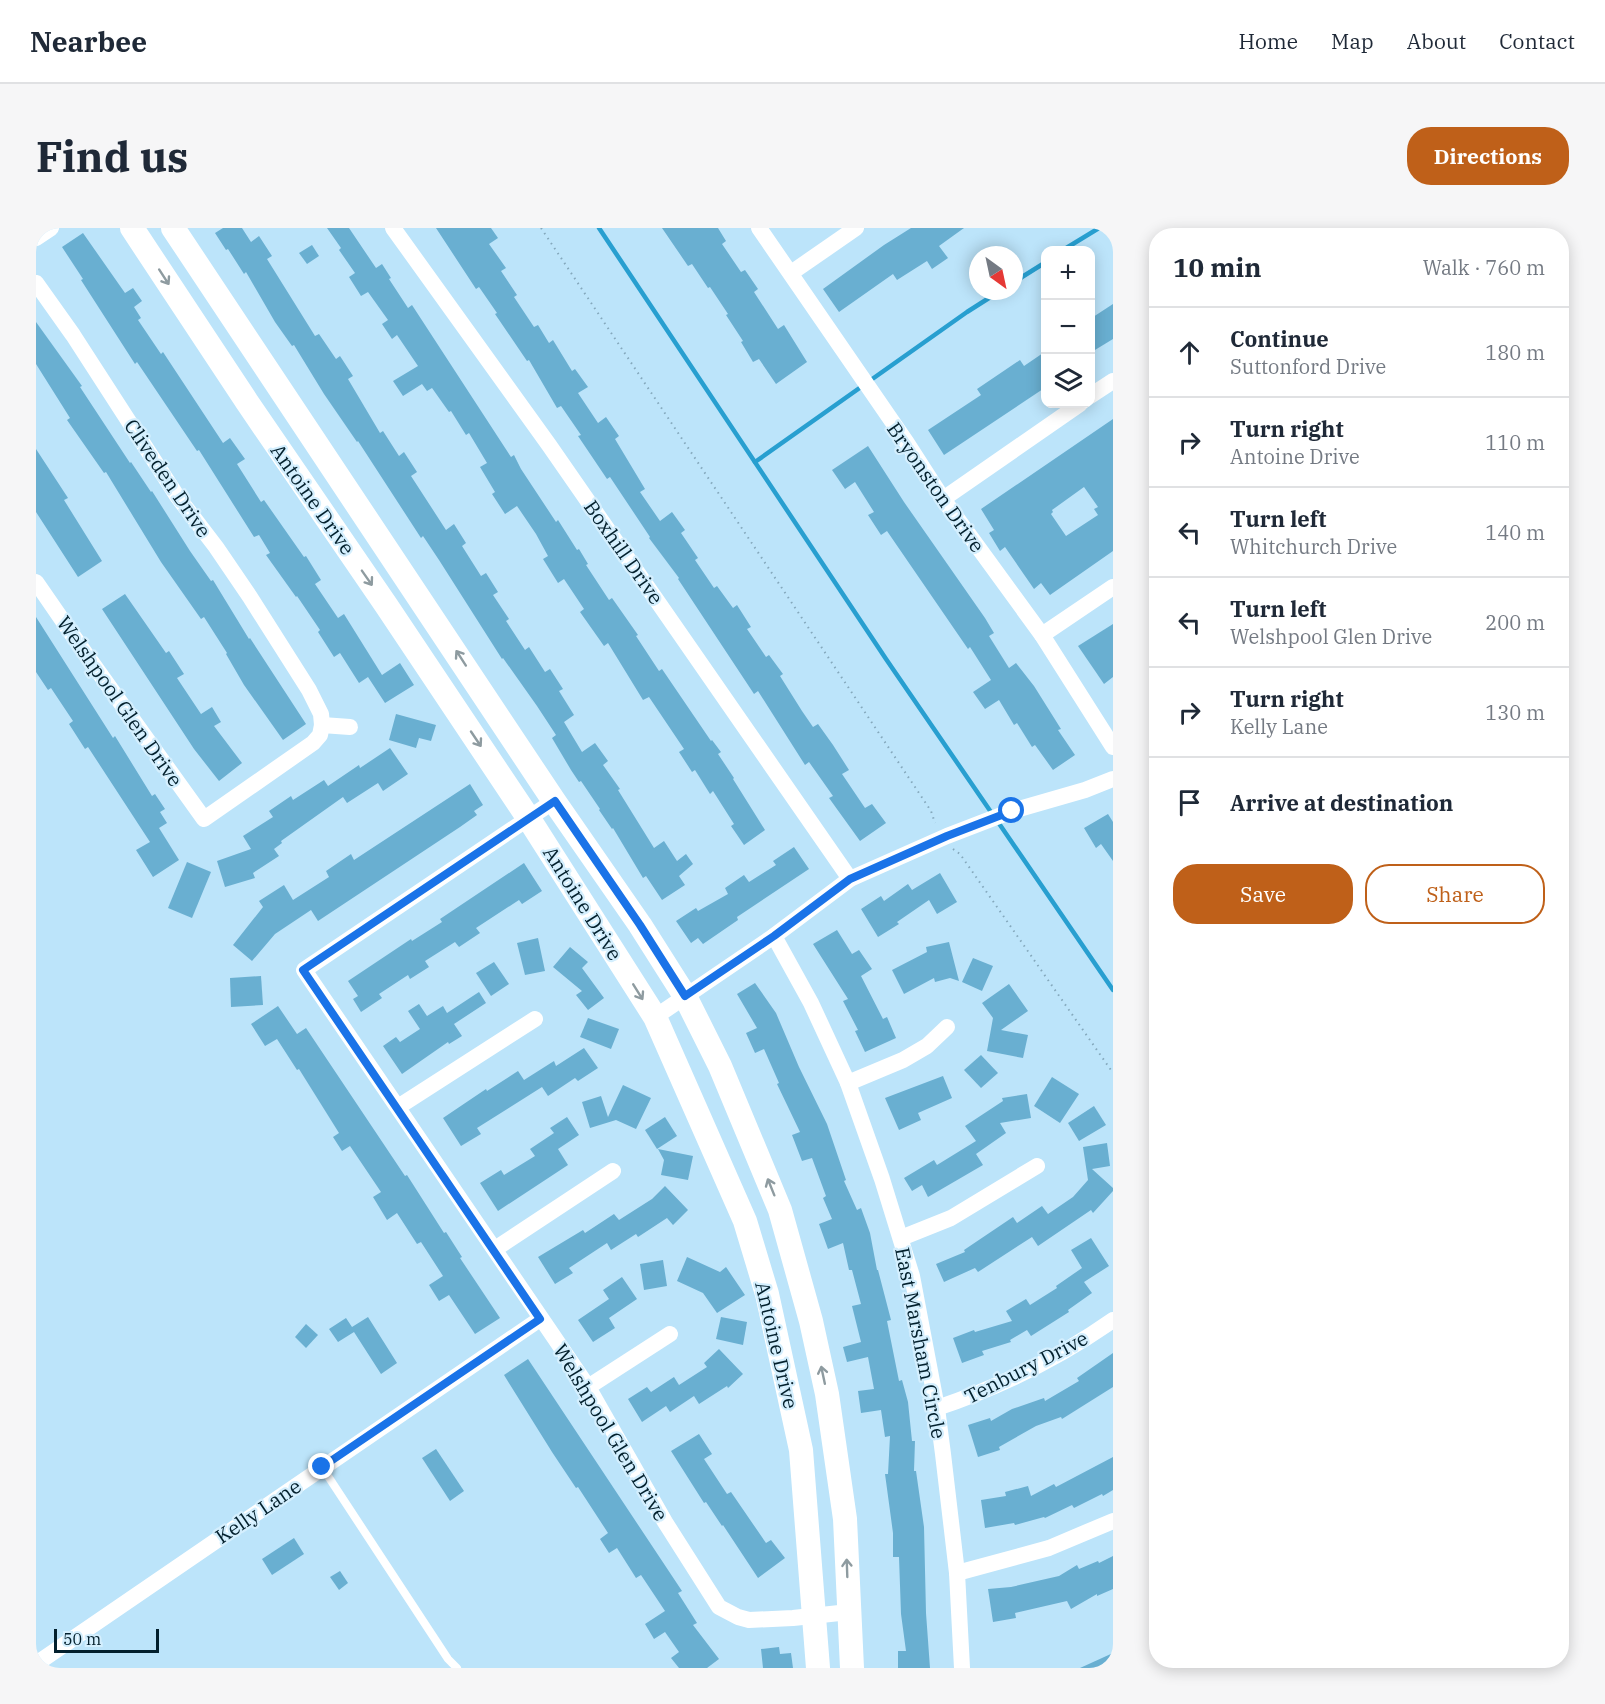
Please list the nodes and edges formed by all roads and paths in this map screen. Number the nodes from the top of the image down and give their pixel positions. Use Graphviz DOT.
graph roads {
  1 [pos="51,228"];
  2 [pos="132,228"];
  3 [pos="173,228"];
  4 [pos="393,228"];
  5 [pos="541,228"];
  6 [pos="759,228"];
  7 [pos="856,228"];
  8 [pos="36,238"];
  9 [pos="791,273"];
  10 [pos="36,283"];
  11 [pos="1113,381"];
  12 [pos="276,383"];
  13 [pos="1095,393"];
  14 [pos="247,402"];
  15 [pos="1074,408"];
  16 [pos="943,499"];
  17 [pos="414,587"];
  18 [pos="1113,587"];
  19 [pos="39,591"];
  20 [pos="386,605"];
  21 [pos="1042,635"];
  22 [pos="322,725"];
  23 [pos="350,727"];
  24 [pos="1113,747"];
  25 [pos="1113,779"];
  26 [pos="555,801"];
  27 [pos="529,819"];
  28 [pos="944,838"];
  29 [pos="850,879"];
  30 [pos="774,936"];
  31 [pos="685,996"];
  32 [pos="655,1017"];
  33 [pos="535,1019"];
  34 [pos="947,1027"];
  35 [pos="1113,1073"];
  36 [pos="849,1083"];
  37 [pos="398,1107"];
  38 [pos="1037,1166"];
  39 [pos="613,1171"];
  40 [pos="901,1239"];
  41 [pos="495,1249"];
  42 [pos="802,1286"];
  43 [pos="767,1294"];
  44 [pos="540,1319"];
  45 [pos="1113,1320"];
  46 [pos="670,1334"];
  47 [pos="588,1387"];
  48 [pos="937,1408"];
  49 [pos="322,1467"];
  50 [pos="1113,1521"];
  51 [pos="957,1573"];
  52 [pos="849,1612"];
  53 [pos="816,1616"];
  54 [pos="36,1664"];
  55 [pos="457,1668"];
  56 [pos="818,1668"];
  57 [pos="852,1668"];
  58 [pos="962,1668"];
  1 -- 8 [label="street"];
  2 -- 14 [label="main road, Antoine Drive, one-way"];
  3 -- 12 [label="main road, Antoine Drive"];
  4 -- 29 [label="street, Boxhill Drive"];
  5 -- 28 [label="path"];
  6 -- 9 [label="street, Bryonston Drive"];
  7 -- 9 [label="street"];
  9 -- 16 [label="street, Bryonston Drive"];
  10 -- 22 [label="street, Cliveden Drive"];
  11 -- 13 [label="street"];
  12 -- 14 [label="main road"];
  12 -- 17 [label="main road, Antoine Drive"];
  14 -- 20 [label="main road, Antoine Drive, one-way"];
  15 -- 16 [label="street"];
  16 -- 21 [label="street, Bryonston Drive"];
  17 -- 20 [label="main road"];
  26 -- 17 [label="main road, Antoine Drive, one-way"];
  18 -- 21 [label="street"];
  19 -- 22 [label="street, Welshpool Glen Drive"];
  20 -- 27 [label="main road, Antoine Drive, one-way"];
  21 -- 24 [label="street, Bryonston Drive"];
  22 -- 23 [label="street"];
  25 -- 28 [label="street"];
  26 -- 27 [label="street"];
  26 -- 31 [label="main road, Antoine Drive"];
  27 -- 32 [label="main road, Antoine Drive, one-way"];
  27 -- 37 [label="street, Welshpool Glen Drive"];
  28 -- 29 [label="street"];
  28 -- 35 [label="path"];
  29 -- 30 [label="street"];
  30 -- 31 [label="street"];
  30 -- 36 [label="street, East Marsham Circle"];
  31 -- 32 [label="street"];
  42 -- 31 [label="main road, Antoine Drive, one-way"];
  32 -- 43 [label="main road, Antoine Drive"];
  33 -- 37 [label="street"];
  34 -- 36 [label="street"];
  36 -- 40 [label="street, East Marsham Circle"];
  37 -- 41 [label="street, Welshpool Glen Drive"];
  38 -- 40 [label="street"];
  39 -- 41 [label="street"];
  40 -- 48 [label="street, East Marsham Circle"];
  41 -- 44 [label="street, Welshpool Glen Drive"];
  42 -- 43 [label="main road"];
  52 -- 42 [label="main road, Antoine Drive, one-way"];
  43 -- 53 [label="main road, Antoine Drive"];
  44 -- 47 [label="street, Welshpool Glen Drive"];
  44 -- 49 [label="street, Kelly Lane"];
  45 -- 48 [label="street, Tenbury Drive"];
  46 -- 47 [label="street"];
  47 -- 53 [label="street, Welshpool Glen Drive"];
  48 -- 51 [label="street, East Marsham Circle"];
  49 -- 54 [label="street, Kelly Lane"];
  49 -- 55 [label="lane"];
  50 -- 51 [label="street"];
  51 -- 58 [label="street, East Marsham Circle"];
  52 -- 53 [label="street, Welshpool Glen Drive"];
  52 -- 57 [label="main road, Antoine Drive"];
  53 -- 56 [label="main road, Antoine Drive"];
}
